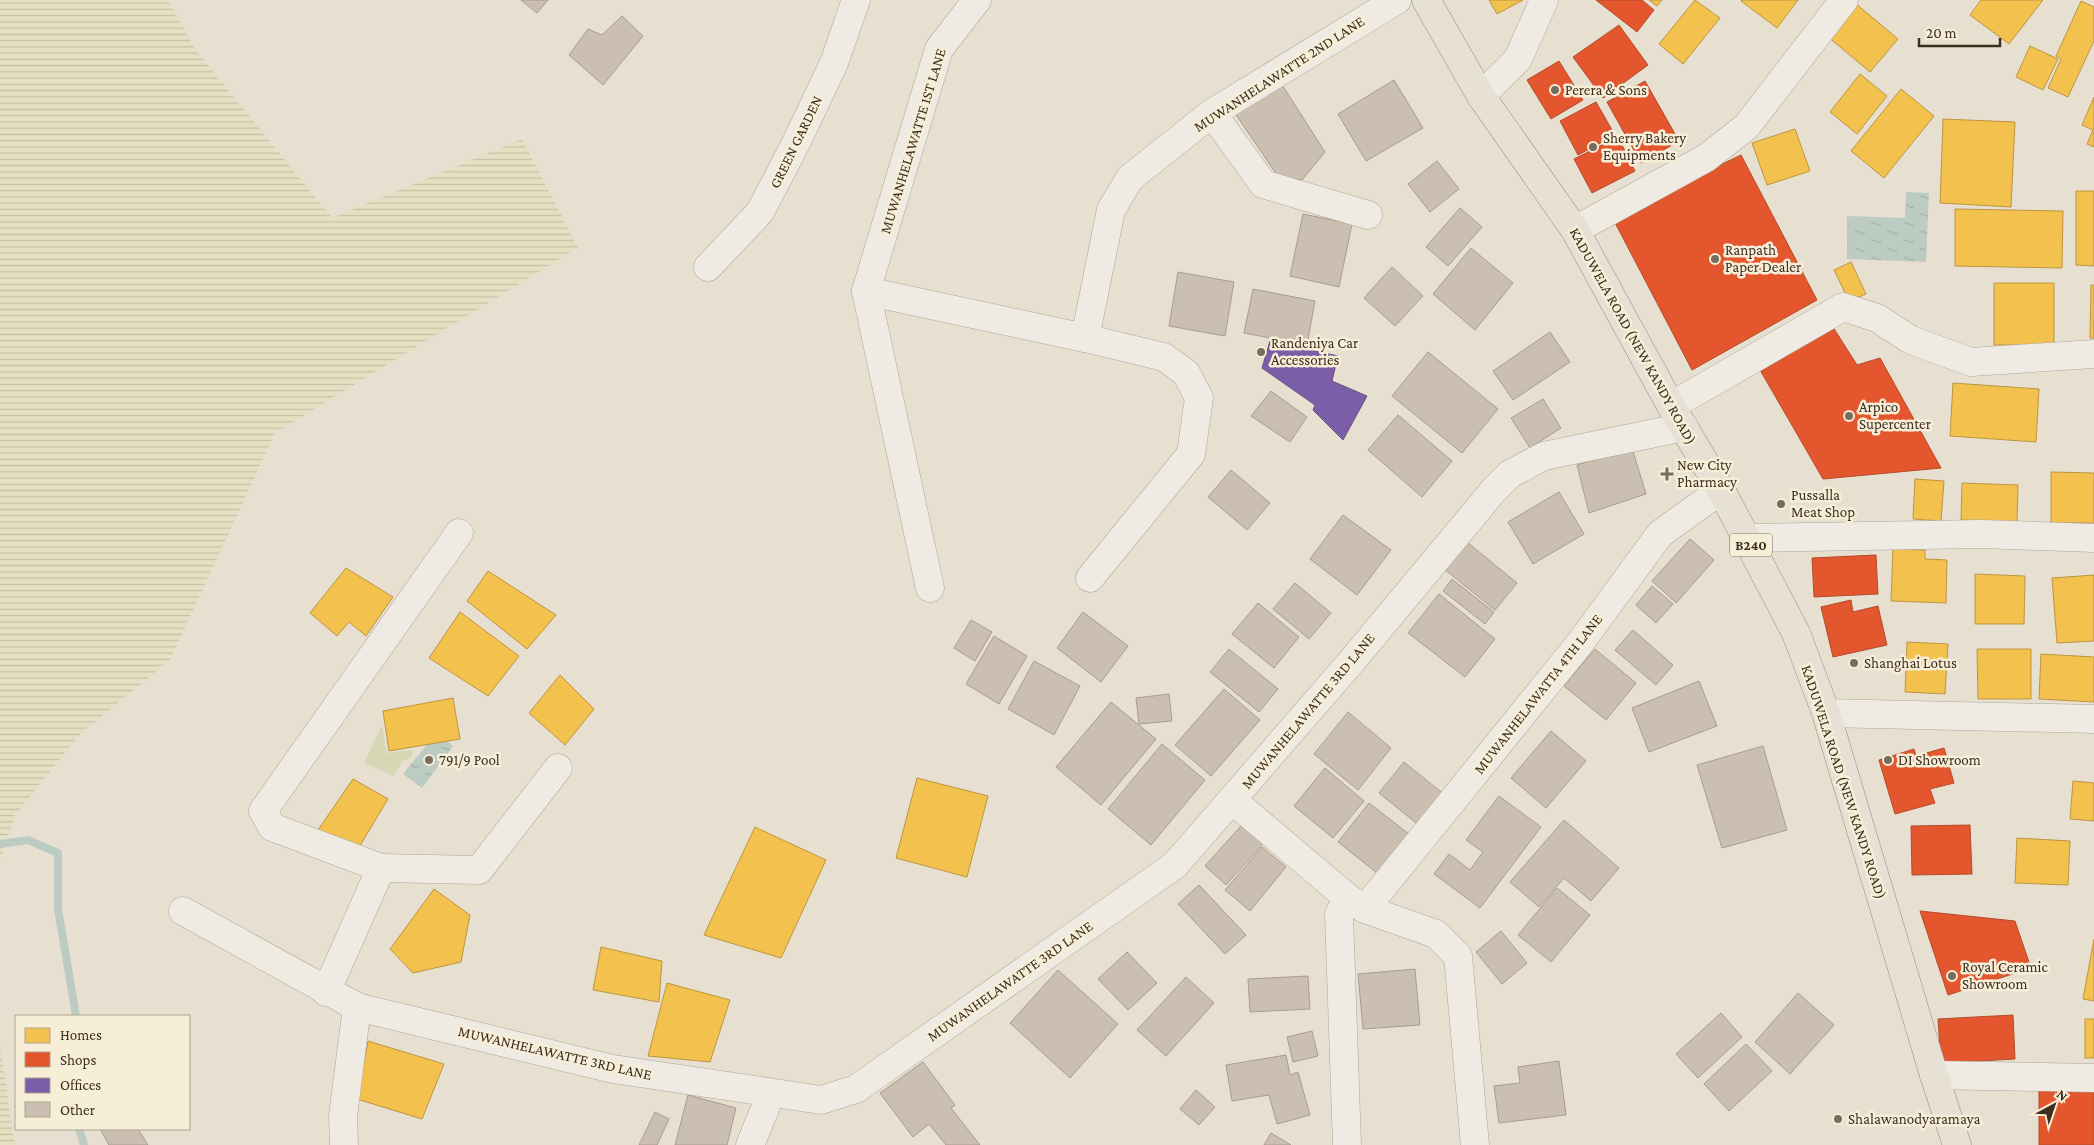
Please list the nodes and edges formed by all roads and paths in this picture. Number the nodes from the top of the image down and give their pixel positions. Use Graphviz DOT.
graph roads {
  1 [pos="856,0"];
  2 [pos="977,0"];
  3 [pos="1397,0"];
  4 [pos="1426,0"];
  5 [pos="1544,0"];
  6 [pos="1844,0"];
  7 [pos="1481,96"];
  8 [pos="1212,113"];
  9 [pos="1368,215"];
  10 [pos="1575,230"];
  11 [pos="708,267"];
  12 [pos="866,291"];
  13 [pos="1085,338"];
  14 [pos="2094,354"];
  15 [pos="1677,417"];
  16 [pos="1721,490"];
  17 [pos="459,533"];
  18 [pos="1747,538"];
  19 [pos="2094,538"];
  20 [pos="1090,578"];
  21 [pos="930,588"];
  22 [pos="1826,713"];
  23 [pos="2094,719"];
  24 [pos="558,768"];
  25 [pos="1232,800"];
  26 [pos="381,868"];
  27 [pos="1357,904"];
  28 [pos="183,911"];
  29 [pos="326,992"];
  30 [pos="357,1007"];
  31 [pos="1934,1075"];
  32 [pos="2094,1078"];
  33 [pos="771,1094"];
  34 [pos="344,1145"];
  35 [pos="750,1145"];
  36 [pos="1347,1145"];
  37 [pos="1475,1145"];
  38 [pos="1958,1145"];
  1 -- 11 [label="street, GREEN GARDEN"];
  2 -- 12 [label="street, MUWANHELAWATTE 1ST LANE"];
  3 -- 8 [label="street, MUWANHELAWATTE 2ND LANE"];
  4 -- 7 [label="main road, KADUWELA ROAD (NEW KANDY ROAD) / B240"];
  5 -- 7 [label="street"];
  6 -- 10 [label="street"];
  7 -- 10 [label="main road, KADUWELA ROAD (NEW KANDY ROAD) / B240"];
  8 -- 9 [label="street"];
  8 -- 13 [label="street, MUWANHELAWATTE 2ND LANE"];
  10 -- 15 [label="main road, KADUWELA ROAD (NEW KANDY ROAD) / B240"];
  12 -- 13 [label="street"];
  12 -- 21 [label="street"];
  13 -- 20 [label="street"];
  14 -- 15 [label="street, MUWANHELAWATTE 3RD LANE"];
  15 -- 16 [label="main road, KADUWELA ROAD (NEW KANDY ROAD) / B240"];
  15 -- 25 [label="street, MUWANHELAWATTE 3RD LANE"];
  16 -- 18 [label="main road, KADUWELA ROAD (NEW KANDY ROAD) / B240"];
  16 -- 27 [label="street, MUWANHELAWATTA 4TH LANE"];
  17 -- 26 [label="street"];
  18 -- 19 [label="street"];
  18 -- 22 [label="main road, KADUWELA ROAD (NEW KANDY ROAD) / B240"];
  22 -- 23 [label="street"];
  22 -- 31 [label="main road, KADUWELA ROAD (NEW KANDY ROAD) / B240"];
  24 -- 26 [label="street"];
  25 -- 27 [label="street"];
  25 -- 33 [label="street, MUWANHELAWATTE 3RD LANE"];
  26 -- 29 [label="street"];
  27 -- 36 [label="street, MUWANHELAWATTA 4TH LANE"];
  27 -- 37 [label="street"];
  28 -- 29 [label="street, MUWANHELAWATTE 3RD LANE"];
  29 -- 30 [label="street, MUWANHELAWATTE 3RD LANE"];
  30 -- 33 [label="street, MUWANHELAWATTE 3RD LANE"];
  30 -- 34 [label="street"];
  31 -- 32 [label="street"];
  31 -- 38 [label="main road, KADUWELA ROAD (NEW KANDY ROAD) / B240"];
  33 -- 35 [label="street"];
}
